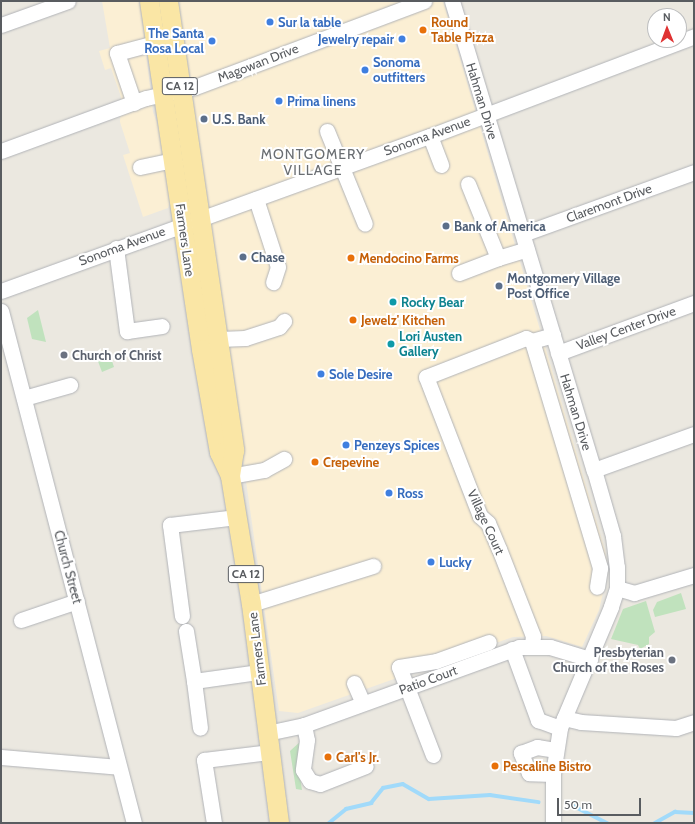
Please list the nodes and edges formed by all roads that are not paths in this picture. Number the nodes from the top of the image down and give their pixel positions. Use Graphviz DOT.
graph roads {
  1 [pos="68,1"];
  2 [pos="149,1"];
  3 [pos="168,1"];
  4 [pos="424,1"];
  5 [pos="452,1"];
  6 [pos="1,26"];
  7 [pos="694,36"];
  8 [pos="155,43"];
  9 [pos="172,92"];
  10 [pos="134,103"];
  11 [pos="486,114"];
  12 [pos="327,131"];
  13 [pos="430,136"];
  14 [pos="1,151"];
  15 [pos="174,160"];
  16 [pos="441,165"];
  17 [pos="140,167"];
  18 [pos="342,167"];
  19 [pos="694,172"];
  20 [pos="468,184"];
  21 [pos="256,199"];
  22 [pos="192,221"];
  23 [pos="365,224"];
  24 [pos="523,234"];
  25 [pos="116,248"];
  26 [pos="526,249"];
  27 [pos="498,258"];
  28 [pos="459,273"];
  29 [pos="273,282"];
  30 [pos="1,292"];
  31 [pos="694,303"];
  32 [pos="1,311"];
  33 [pos="284,321"];
  34 [pos="162,326"];
  35 [pos="553,335"];
  36 [pos="219,339"];
  37 [pos="532,341"];
  38 [pos="558,353"];
  39 [pos="70,385"];
  40 [pos="24,398"];
  41 [pos="575,407"];
  42 [pos="554,414"];
  43 [pos="694,434"];
  44 [pos="284,459"];
  45 [pos="594,470"];
  46 [pos="230,476"];
  47 [pos="605,512"];
  48 [pos="237,517"];
  49 [pos="585,518"];
  50 [pos="373,566"];
  51 [pos="694,574"];
  52 [pos="596,587"];
  53 [pos="617,588"];
  54 [pos="77,601"];
  55 [pos="251,604"];
  56 [pos="182,616"];
  57 [pos="21,620"];
  58 [pos="186,631"];
  59 [pos="489,642"];
  60 [pos="532,645"];
  61 [pos="512,649"];
  62 [pos="590,659"];
  63 [pos="260,672"];
  64 [pos="194,681"];
  65 [pos="354,683"];
  66 [pos="407,687"];
  67 [pos="363,703"];
  68 [pos="694,722"];
  69 [pos="562,723"];
  70 [pos="304,725"];
  71 [pos="200,728"];
  72 [pos="267,733"];
  73 [pos="555,750"];
  74 [pos="269,752"];
  75 [pos="432,755"];
  76 [pos="1,757"];
  77 [pos="366,766"];
  78 [pos="119,767"];
  79 [pos="553,774"];
  80 [pos="134,823"];
  81 [pos="214,823"];
  82 [pos="279,823"];
  83 [pos="553,823"];
  1 -- 6 [label="street"];
  2 -- 8 [label="main road, Farmers Lane / CA 12"];
  3 -- 9 [label="main road, Farmers Lane / CA 12"];
  4 -- 9 [label="street, Magowan Drive"];
  5 -- 11 [label="street, Hahman Drive"];
  7 -- 11 [label="street, Sonoma Avenue"];
  8 -- 9 [label="main road, Farmers Lane / CA 12"];
  8 -- 10 [label="street"];
  9 -- 10 [label="street, Magowan Drive"];
  9 -- 15 [label="main road, Farmers Lane / CA 12"];
  9 -- 22 [label="main road, Farmers Lane / CA 12"];
  10 -- 14 [label="street, Magowan Drive"];
  11 -- 13 [label="street, Sonoma Avenue"];
  11 -- 24 [label="street, Hahman Drive"];
  12 -- 18 [label="street"];
  13 -- 16 [label="street"];
  13 -- 18 [label="street, Sonoma Avenue"];
  15 -- 17 [label="street"];
  15 -- 22 [label="main road, Farmers Lane / CA 12"];
  18 -- 21 [label="street, Sonoma Avenue"];
  18 -- 23 [label="street"];
  19 -- 24 [label="street, Claremont Drive"];
  20 -- 27 [label="street"];
  21 -- 22 [label="street, Sonoma Avenue"];
  21 -- 29 [label="street"];
  22 -- 25 [label="street, Sonoma Avenue"];
  22 -- 36 [label="main road, Farmers Lane / CA 12"];
  22 -- 46 [label="main road, Farmers Lane / CA 12"];
  24 -- 26 [label="street, Hahman Drive"];
  25 -- 30 [label="street, Sonoma Avenue"];
  25 -- 34 [label="street"];
  26 -- 27 [label="street"];
  26 -- 35 [label="street, Hahman Drive"];
  27 -- 28 [label="street"];
  31 -- 38 [label="street, Valley Center Drive"];
  32 -- 40 [label="street, Church Street"];
  33 -- 36 [label="street"];
  35 -- 37 [label="street"];
  35 -- 38 [label="street, Hahman Drive"];
  36 -- 46 [label="main road, Farmers Lane / CA 12"];
  37 -- 42 [label="street"];
  37 -- 60 [label="street, Village Court"];
  38 -- 41 [label="street, Hahman Drive"];
  39 -- 40 [label="street"];
  40 -- 54 [label="street, Church Street"];
  41 -- 42 [label="street"];
  41 -- 45 [label="street, Hahman Drive"];
  42 -- 49 [label="street"];
  43 -- 45 [label="street"];
  44 -- 46 [label="street"];
  45 -- 47 [label="street, Hahman Drive"];
  46 -- 48 [label="main road, Farmers Lane / CA 12"];
  47 -- 49 [label="street"];
  47 -- 53 [label="street, Hahman Drive"];
  48 -- 55 [label="main road, Farmers Lane / CA 12"];
  48 -- 56 [label="street"];
  49 -- 52 [label="street"];
  50 -- 55 [label="street"];
  51 -- 53 [label="street"];
  53 -- 62 [label="street, Hahman Drive"];
  54 -- 57 [label="street"];
  54 -- 78 [label="street, Church Street"];
  55 -- 63 [label="main road, Farmers Lane / CA 12"];
  58 -- 64 [label="street"];
  59 -- 66 [label="street"];
  60 -- 61 [label="street, Patio Court"];
  60 -- 62 [label="street, Patio Court"];
  61 -- 66 [label="street, Patio Court"];
  61 -- 69 [label="street"];
  62 -- 69 [label="street, Hahman Drive"];
  63 -- 64 [label="street"];
  63 -- 72 [label="main road, Farmers Lane / CA 12"];
  64 -- 71 [label="street"];
  65 -- 67 [label="street"];
  66 -- 67 [label="street, Patio Court"];
  66 -- 75 [label="street"];
  67 -- 70 [label="street, Patio Court"];
  68 -- 69 [label="street"];
  69 -- 73 [label="street, Hahman Drive"];
  70 -- 72 [label="street, Patio Court"];
  70 -- 77 [label="street"];
  72 -- 74 [label="main road, Farmers Lane / CA 12"];
  73 -- 79 [label="street, Hahman Drive"];
  73 -- 79 [label="street"];
  74 -- 81 [label="street"];
  74 -- 82 [label="main road, Farmers Lane / CA 12"];
  76 -- 78 [label="street"];
  78 -- 80 [label="street, Church Street"];
  79 -- 83 [label="street, Hahman Drive"];
}
